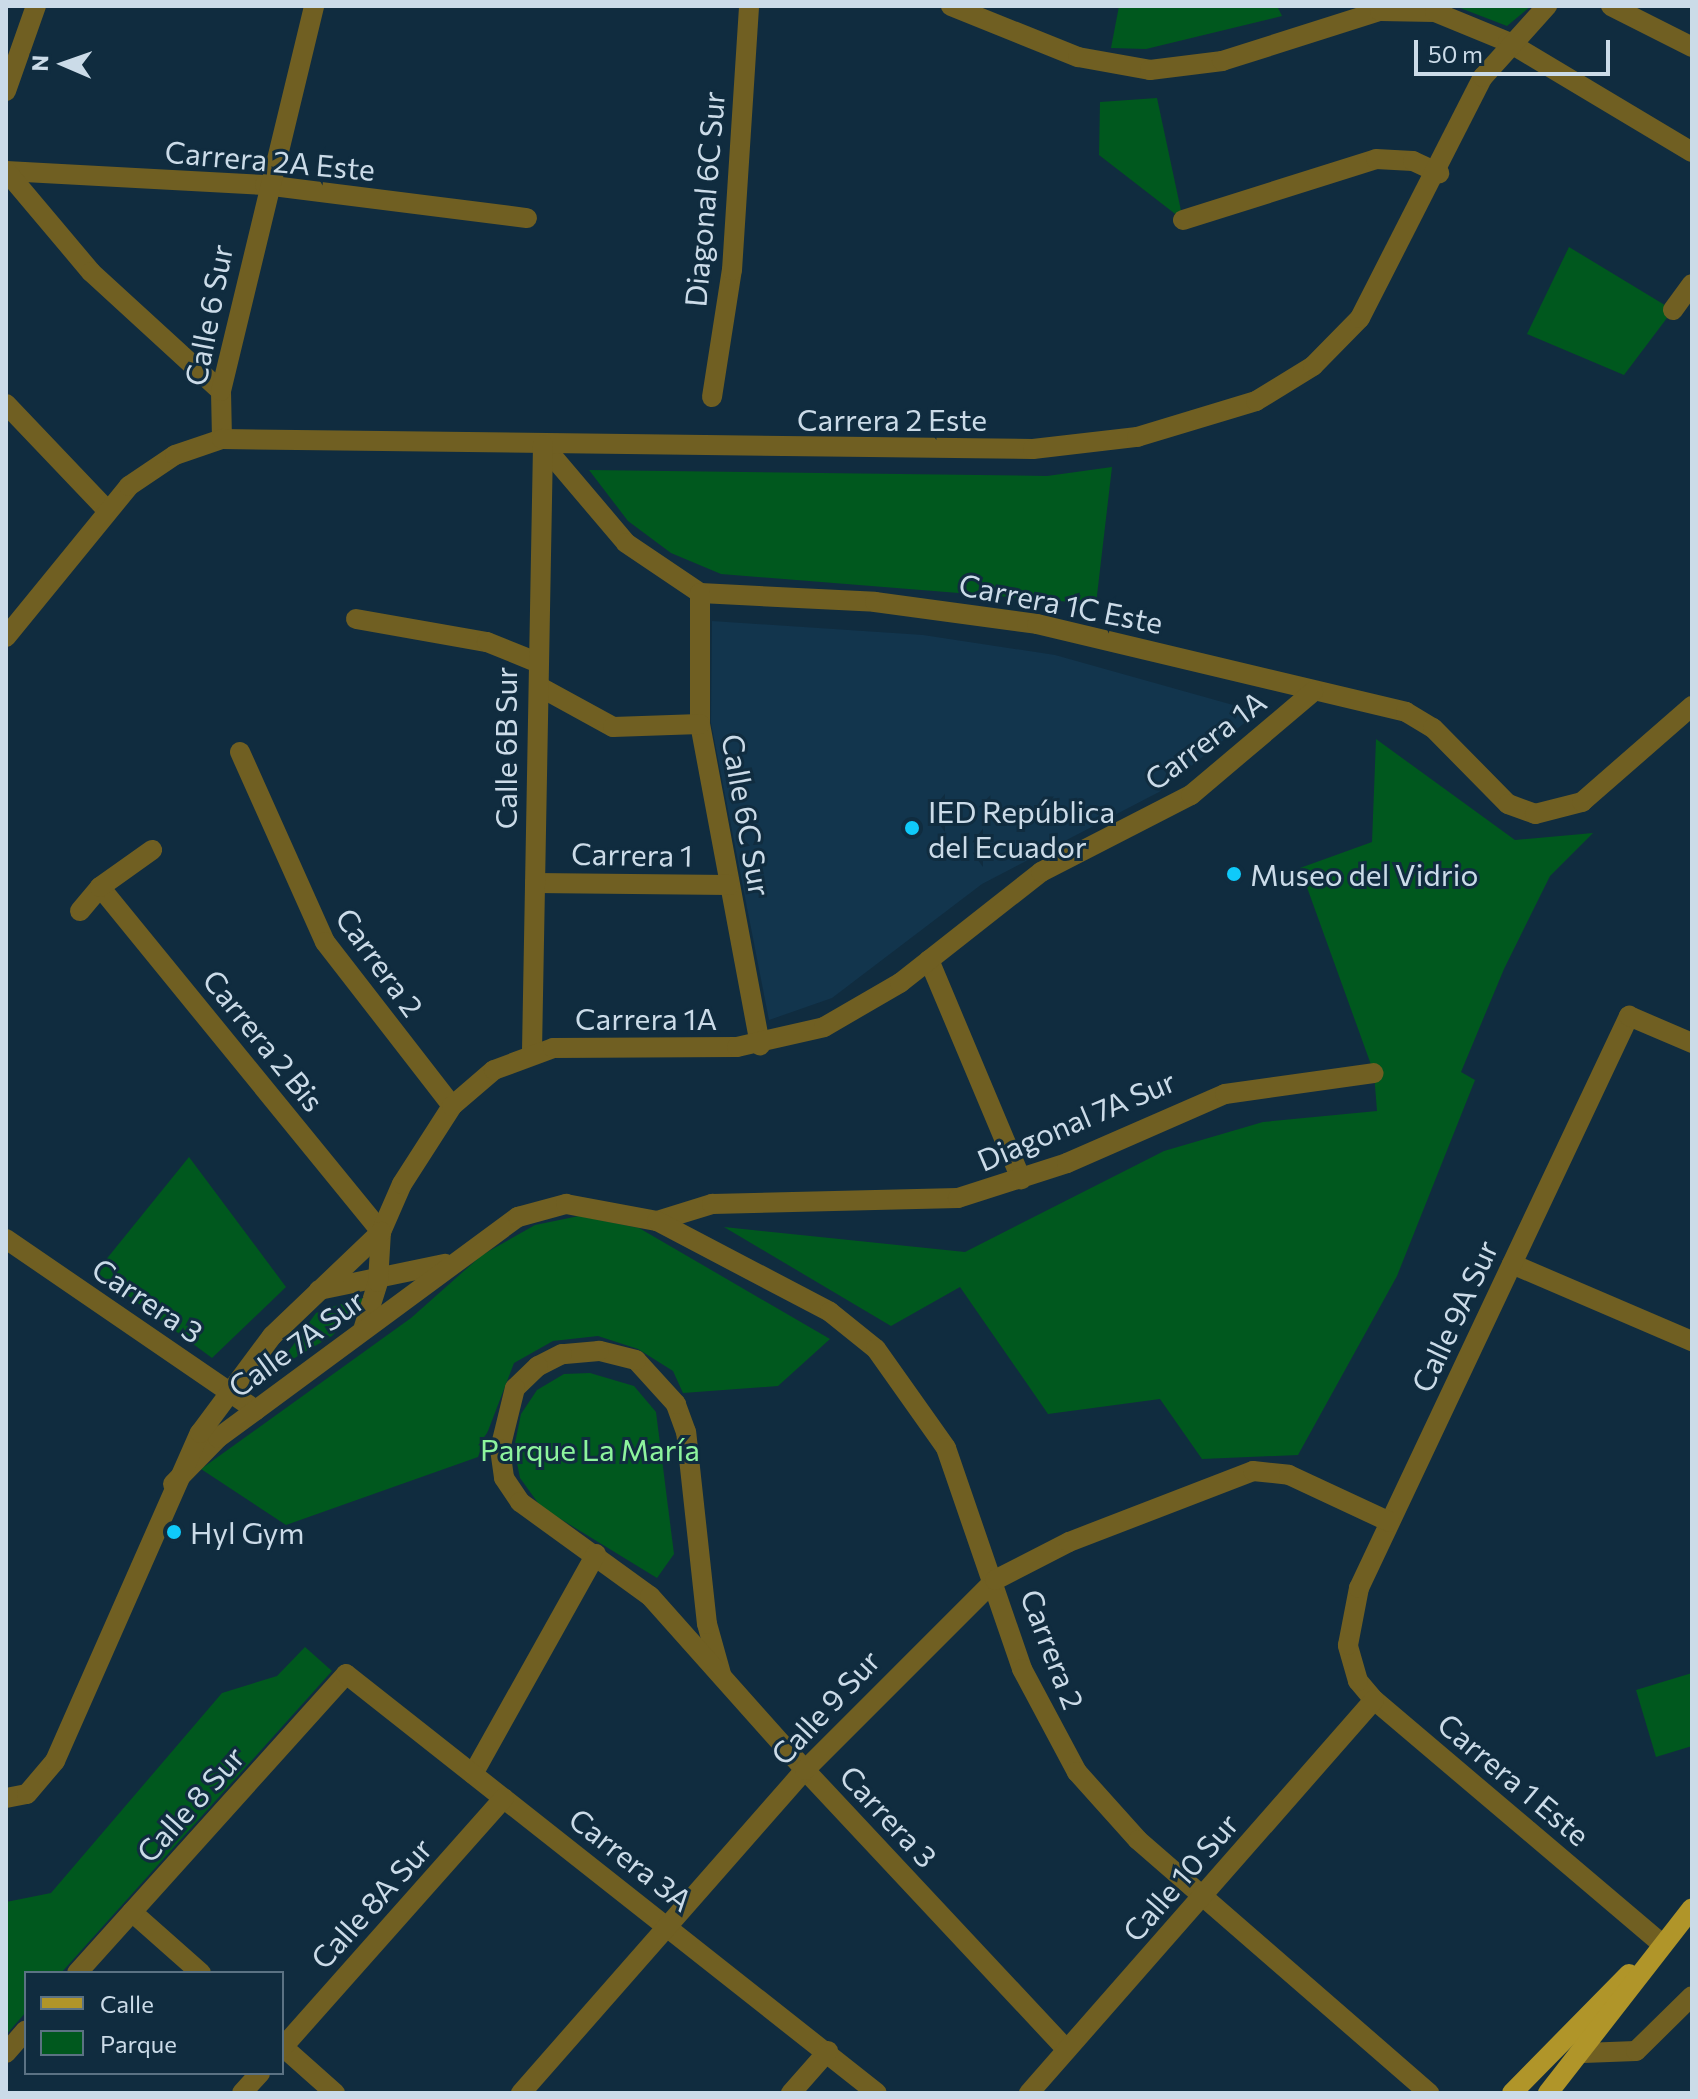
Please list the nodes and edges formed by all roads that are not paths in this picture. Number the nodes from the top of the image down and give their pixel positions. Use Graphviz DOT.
graph roads {
  1 [pos="36,6"];
  2 [pos="314,6"];
  3 [pos="749,6"];
  4 [pos="951,6"];
  5 [pos="1547,6"];
  6 [pos="1611,6"];
  7 [pos="1378,8"];
  8 [pos="1508,42"];
  9 [pos="1692,47"];
  10 [pos="6,91"];
  11 [pos="1692,152"];
  12 [pos="6,171"];
  13 [pos="1439,173"];
  14 [pos="265,185"];
  15 [pos="527,218"];
  16 [pos="1183,220"];
  17 [pos="1692,284"];
  18 [pos="1673,310"];
  19 [pos="221,391"];
  20 [pos="712,397"];
  21 [pos="6,404"];
  22 [pos="222,439"];
  23 [pos="543,445"];
  24 [pos="107,510"];
  25 [pos="700,593"];
  26 [pos="356,619"];
  27 [pos="6,637"];
  28 [pos="534,661"];
  29 [pos="540,687"];
  30 [pos="1313,692"];
  31 [pos="1692,706"];
  32 [pos="700,724"];
  33 [pos="240,752"];
  34 [pos="152,850"];
  35 [pos="535,883"];
  36 [pos="729,885"];
  37 [pos="100,887"];
  38 [pos="80,911"];
  39 [pos="929,960"];
  40 [pos="1692,1043"];
  41 [pos="760,1045"];
  42 [pos="532,1051"];
  43 [pos="1374,1073"];
  44 [pos="452,1106"];
  45 [pos="1021,1179"];
  46 [pos="657,1221"];
  47 [pos="381,1232"];
  48 [pos="6,1239"];
  49 [pos="461,1259"];
  50 [pos="1512,1264"];
  51 [pos="378,1282"];
  52 [pos="319,1290"];
  53 [pos="363,1332"];
  54 [pos="1692,1341"];
  55 [pos="228,1391"];
  56 [pos="256,1410"];
  57 [pos="173,1484"];
  58 [pos="1390,1522"];
  59 [pos="596,1554"];
  60 [pos="995,1580"];
  61 [pos="1348,1645"];
  62 [pos="346,1674"];
  63 [pos="721,1674"];
  64 [pos="1374,1700"];
  65 [pos="805,1770"];
  66 [pos="473,1774"];
  67 [pos="6,1798"];
  68 [pos="504,1798"];
  69 [pos="1203,1896"];
  70 [pos="1692,1908"];
  71 [pos="132,1912"];
  72 [pos="670,1928"];
  73 [pos="1662,1944"];
  74 [pos="79,1971"];
  75 [pos="199,1971"];
  76 [pos="1692,1996"];
  77 [pos="24,2032"];
  78 [pos="284,2045"];
  79 [pos="284,2049"];
  80 [pos="1067,2050"];
  81 [pos="828,2051"];
  82 [pos="6,2053"];
  83 [pos="1583,2053"];
  84 [pos="258,2075"];
  85 [pos="242,2093"];
  86 [pos="335,2093"];
  87 [pos="521,2093"];
  88 [pos="791,2093"];
  89 [pos="877,2093"];
  90 [pos="1029,2093"];
  91 [pos="1429,2093"];
  92 [pos="1512,2093"];
  93 [pos="1548,2093"];
  1 -- 10 [label="street"];
  2 -- 14 [label="street, Calle 6 Sur"];
  3 -- 20 [label="street, Diagonal 6C Sur"];
  4 -- 7 [label="street"];
  5 -- 8 [label="street, Carrera 2 Este"];
  6 -- 9 [label="street"];
  7 -- 8 [label="street"];
  8 -- 11 [label="street"];
  8 -- 13 [label="street, Carrera 2 Este"];
  12 -- 14 [label="street, Carrera 2A Este"];
  12 -- 19 [label="street"];
  13 -- 16 [label="street"];
  13 -- 23 [label="street, Carrera 2 Este"];
  14 -- 15 [label="street, Carrera 2A Este"];
  14 -- 19 [label="street, Calle 6 Sur"];
  17 -- 18 [label="street"];
  19 -- 22 [label="street, Calle 6 Sur"];
  21 -- 24 [label="street"];
  22 -- 23 [label="street, Carrera 2 Este"];
  22 -- 24 [label="street"];
  23 -- 25 [label="street, Carrera 1C Este"];
  23 -- 28 [label="street, Calle 6B Sur"];
  24 -- 27 [label="street"];
  25 -- 30 [label="street, Carrera 1C Este"];
  25 -- 32 [label="street, Calle 6C Sur"];
  26 -- 28 [label="street"];
  28 -- 29 [label="street, Calle 6B Sur"];
  29 -- 32 [label="street"];
  29 -- 35 [label="street, Calle 6B Sur"];
  30 -- 31 [label="street, Carrera 1C Este"];
  30 -- 39 [label="street, Carrera 1A"];
  32 -- 36 [label="street, Calle 6C Sur"];
  33 -- 44 [label="street, Carrera 2"];
  34 -- 37 [label="street"];
  35 -- 36 [label="street, Carrera 1"];
  35 -- 42 [label="street, Calle 6B Sur"];
  36 -- 41 [label="street, Calle 6C Sur"];
  37 -- 38 [label="street"];
  37 -- 47 [label="street, Carrera 2 Bis"];
  39 -- 41 [label="street, Carrera 1A"];
  39 -- 45 [label="street"];
  40 -- 50 [label="street, Calle 9A Sur"];
  41 -- 42 [label="street, Carrera 1A"];
  42 -- 44 [label="street"];
  43 -- 45 [label="street, Diagonal 7A Sur"];
  44 -- 47 [label="street"];
  45 -- 46 [label="street, Diagonal 7A Sur"];
  46 -- 49 [label="street, Calle 7A Sur"];
  46 -- 60 [label="street, Carrera 2"];
  47 -- 51 [label="street"];
  47 -- 52 [label="street"];
  48 -- 55 [label="street, Carrera 3"];
  49 -- 51 [label="street, Calle 7A Sur"];
  49 -- 53 [label="street, Calle 7A Sur"];
  50 -- 54 [label="street"];
  50 -- 58 [label="street, Calle 9A Sur"];
  51 -- 52 [label="street, Calle 7A Sur"];
  51 -- 53 [label="street"];
  52 -- 55 [label="street, Calle 7A Sur"];
  53 -- 56 [label="street, Calle 7A Sur"];
  55 -- 56 [label="street, Carrera 3"];
  55 -- 57 [label="street, Calle 7A Sur"];
  56 -- 57 [label="street, Calle 7A Sur"];
  57 -- 67 [label="street, Calle 7A Sur"];
  58 -- 60 [label="street, Calle 9 Sur"];
  58 -- 61 [label="street, Calle 9A Sur"];
  59 -- 63 [label="street, Carrera 3"];
  59 -- 63 [label="street, Carrera 3"];
  59 -- 66 [label="street"];
  60 -- 65 [label="street, Calle 9 Sur"];
  60 -- 69 [label="street, Carrera 2"];
  61 -- 64 [label="street, Carrera 1 Este"];
  62 -- 66 [label="street, Carrera 3A"];
  62 -- 71 [label="street, Calle 8 Sur"];
  63 -- 65 [label="street, Carrera 3"];
  64 -- 69 [label="street, Calle 10 Sur"];
  64 -- 73 [label="street, Carrera 1 Este"];
  65 -- 72 [label="street, Calle 9 Sur"];
  65 -- 80 [label="street, Carrera 3"];
  66 -- 68 [label="street, Carrera 3A"];
  68 -- 72 [label="street, Carrera 3A"];
  68 -- 78 [label="street, Calle 8A Sur"];
  69 -- 80 [label="street, Calle 10 Sur"];
  69 -- 91 [label="street, Carrera 2"];
  70 -- 73 [label="main road"];
  71 -- 74 [label="street, Calle 8 Sur"];
  71 -- 75 [label="street"];
  72 -- 81 [label="street, Carrera 3A"];
  72 -- 87 [label="street, Calle 9 Sur"];
  73 -- 83 [label="main road"];
  73 -- 92 [label="main road"];
  76 -- 83 [label="street"];
  77 -- 82 [label="street"];
  79 -- 86 [label="street"];
  80 -- 90 [label="street, Calle 10 Sur"];
  81 -- 88 [label="street"];
  81 -- 89 [label="street, Carrera 3A"];
  83 -- 93 [label="main road"];
  84 -- 85 [label="street"];
}
